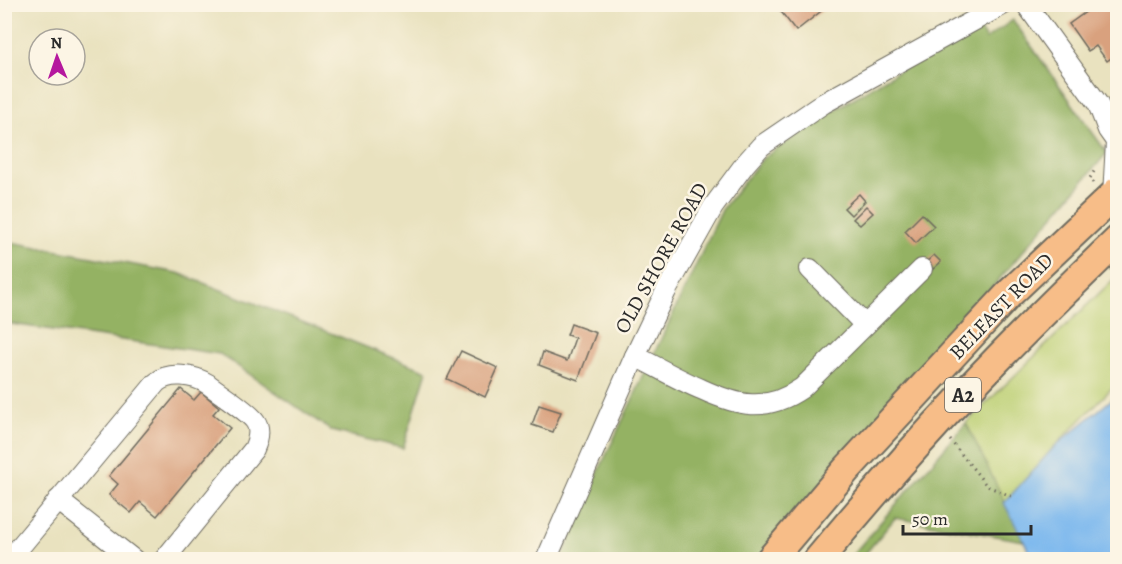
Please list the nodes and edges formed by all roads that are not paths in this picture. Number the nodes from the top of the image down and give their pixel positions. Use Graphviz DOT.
graph roads {
  1 [pos="1004,4"];
  2 [pos="1026,4"];
  3 [pos="1098,104"];
  4 [pos="1118,118"];
  5 [pos="1117,143"];
  6 [pos="1115,193"];
  7 [pos="1118,240"];
  8 [pos="810,269"];
  9 [pos="922,269"];
  10 [pos="865,325"];
  11 [pos="635,356"];
  12 [pos="58,500"];
  13 [pos="819,559"];
  14 [pos="9,560"];
  15 [pos="134,560"];
  16 [pos="164,560"];
  17 [pos="546,560"];
  18 [pos="770,560"];
  1 -- 11 [label="street, OLD SHORE ROAD"];
  2 -- 3 [label="street"];
  3 -- 4 [label="street"];
  3 -- 5 [label="street"];
  5 -- 6 [label="street"];
  6 -- 18 [label="highway, BELFAST ROAD / A2"];
  7 -- 13 [label="highway, BELFAST ROAD / A2"];
  8 -- 10 [label="street"];
  9 -- 10 [label="street"];
  10 -- 11 [label="street"];
  11 -- 17 [label="street, OLD SHORE ROAD"];
  12 -- 14 [label="street"];
  12 -- 15 [label="street"];
  12 -- 16 [label="street"];
}
